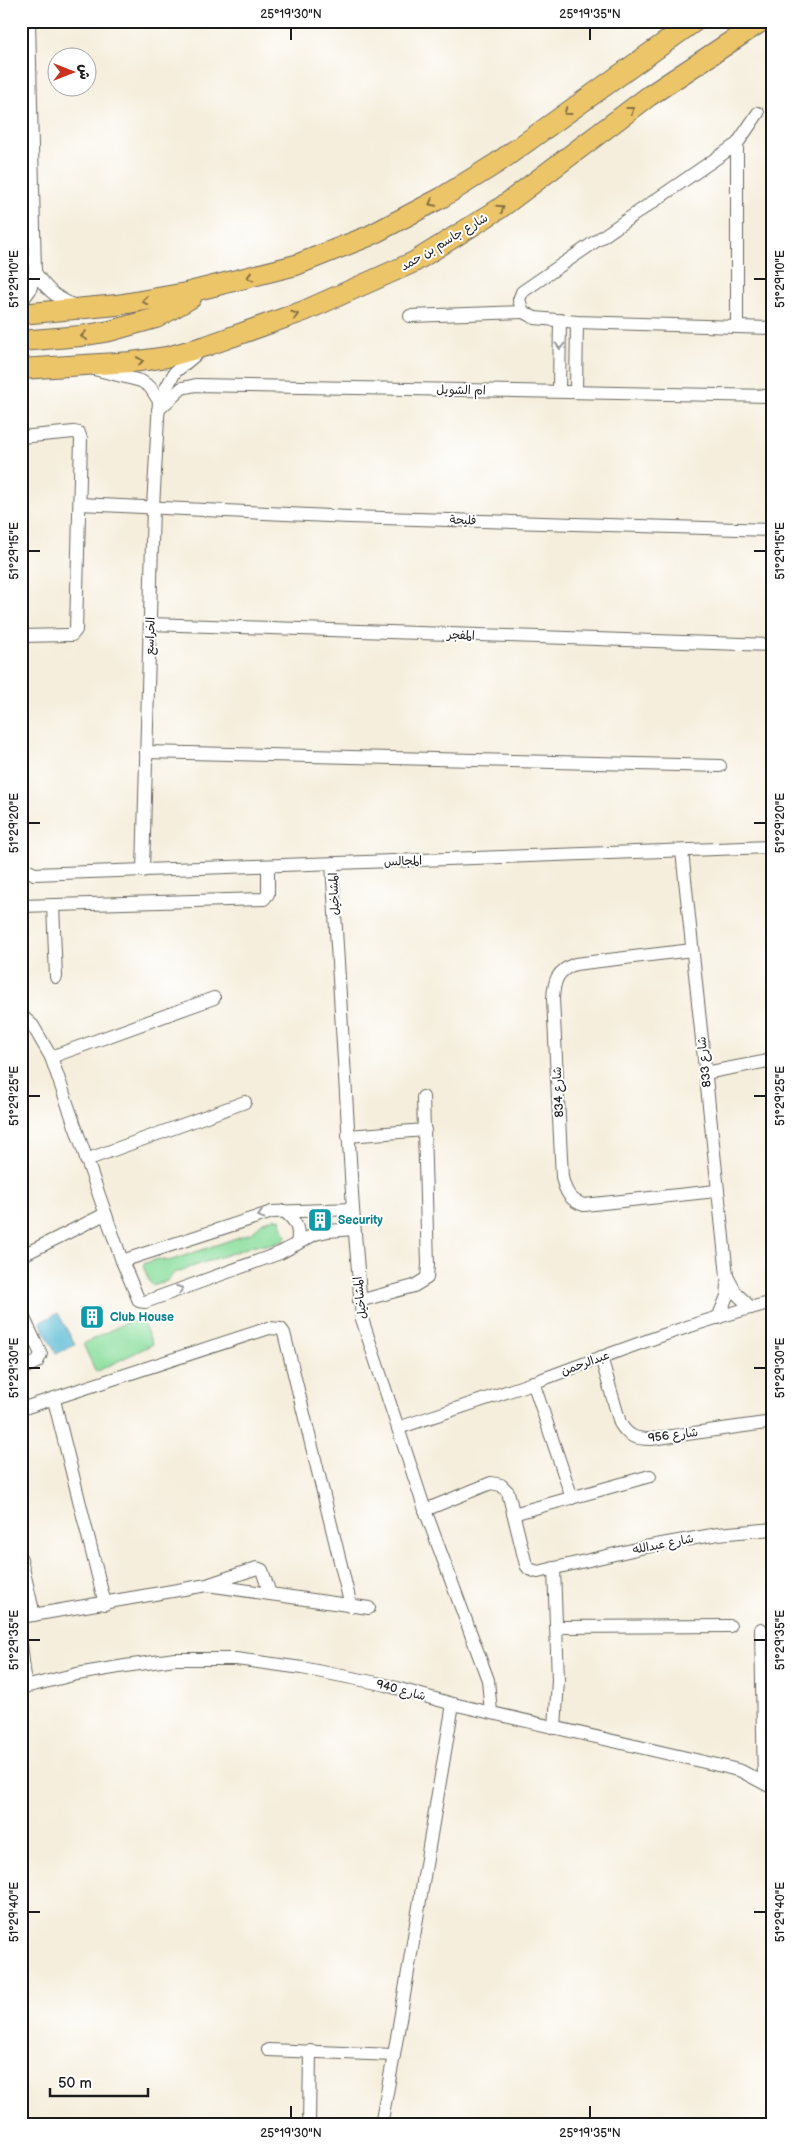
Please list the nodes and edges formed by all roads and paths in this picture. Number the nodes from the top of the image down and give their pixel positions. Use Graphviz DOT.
graph roads {
  1 [pos="29,21"];
  2 [pos="682,21"];
  3 [pos="695,21"];
  4 [pos="762,21"];
  5 [pos="649,53"];
  6 [pos="758,112"];
  7 [pos="737,144"];
  8 [pos="35,272"];
  9 [pos="210,288"];
  10 [pos="21,302"];
  11 [pos="82,309"];
  12 [pos="523,312"];
  13 [pos="21,314"];
  14 [pos="410,316"];
  15 [pos="560,320"];
  16 [pos="577,322"];
  17 [pos="737,327"];
  18 [pos="773,328"];
  19 [pos="21,341"];
  20 [pos="206,346"];
  21 [pos="76,365"];
  22 [pos="21,369"];
  23 [pos="559,392"];
  24 [pos="576,392"];
  25 [pos="773,396"];
  26 [pos="158,405"];
  27 [pos="21,437"];
  28 [pos="80,504"];
  29 [pos="154,507"];
  30 [pos="773,530"];
  31 [pos="150,624"];
  32 [pos="21,636"];
  33 [pos="773,645"];
  34 [pos="146,752"];
  35 [pos="720,766"];
  36 [pos="773,847"];
  37 [pos="682,851"];
  38 [pos="332,864"];
  39 [pos="268,866"];
  40 [pos="143,871"];
  41 [pos="28,873"];
  42 [pos="21,879"];
  43 [pos="53,905"];
  44 [pos="21,906"];
  45 [pos="692,950"];
  46 [pos="56,977"];
  47 [pos="214,998"];
  48 [pos="21,1014"];
  49 [pos="51,1056"];
  50 [pos="773,1060"];
  51 [pos="705,1073"];
  52 [pos="424,1097"];
  53 [pos="245,1102"];
  54 [pos="425,1130"];
  55 [pos="348,1136"];
  56 [pos="86,1160"];
  57 [pos="716,1191"];
  58 [pos="352,1209"];
  59 [pos="284,1211"];
  60 [pos="105,1214"];
  61 [pos="354,1229"];
  62 [pos="297,1244"];
  63 [pos="21,1256"];
  64 [pos="122,1261"];
  65 [pos="726,1273"];
  66 [pos="359,1301"];
  67 [pos="773,1302"];
  68 [pos="751,1308"];
  69 [pos="21,1312"];
  70 [pos="718,1318"];
  71 [pos="601,1357"];
  72 [pos="21,1369"];
  73 [pos="533,1382"];
  74 [pos="54,1400"];
  75 [pos="21,1409"];
  76 [pos="773,1422"];
  77 [pos="398,1428"];
  78 [pos="650,1476"];
  79 [pos="572,1498"];
  80 [pos="425,1510"];
  81 [pos="513,1514"];
  82 [pos="773,1529"];
  83 [pos="21,1559"];
  84 [pos="554,1568"];
  85 [pos="207,1585"];
  86 [pos="270,1594"];
  87 [pos="105,1604"];
  88 [pos="351,1606"];
  89 [pos="369,1608"];
  90 [pos="34,1615"];
  91 [pos="21,1617"];
  92 [pos="730,1626"];
  93 [pos="557,1627"];
  94 [pos="761,1629"];
  95 [pos="21,1644"];
  96 [pos="24,1687"];
  97 [pos="453,1704"];
  98 [pos="491,1712"];
  99 [pos="555,1728"];
  100 [pos="769,1785"];
  101 [pos="268,2050"];
  102 [pos="310,2051"];
  103 [pos="394,2055"];
  104 [pos="309,2125"];
  105 [pos="381,2125"];
  1 -- 8 [label="street"];
  2 -- 5 [label="street"];
  3 -- 5 [label="main road"];
  20 -- 4 [label="main road, شارع جاسم بن حمد, one-way"];
  5 -- 9 [label="main road, one-way"];
  6 -- 7 [label="street"];
  7 -- 12 [label="street"];
  7 -- 17 [label="street"];
  8 -- 10 [label="street"];
  8 -- 11 [label="street"];
  9 -- 11 [label="main road, one-way"];
  9 -- 19 [label="main road, one-way"];
  11 -- 13 [label="main road"];
  12 -- 14 [label="street"];
  12 -- 15 [label="street"];
  15 -- 16 [label="street"];
  15 -- 23 [label="street, one-way"];
  16 -- 17 [label="street"];
  16 -- 24 [label="street"];
  17 -- 18 [label="street"];
  21 -- 20 [label="main road, شارع جاسم بن حمد, one-way"];
  20 -- 26 [label="street, الخراسع"];
  21 -- 22 [label="main road, شارع جاسم بن حمد"];
  21 -- 26 [label="street"];
  23 -- 24 [label="street, ام الشويل"];
  23 -- 26 [label="street, ام الشويل"];
  24 -- 25 [label="street, ام الشويل"];
  26 -- 29 [label="street, الخراسع"];
  27 -- 28 [label="street"];
  28 -- 29 [label="street, فليحة"];
  28 -- 32 [label="street"];
  29 -- 30 [label="street, فليحة"];
  29 -- 31 [label="street, الخراسع"];
  31 -- 33 [label="street, المفجر"];
  31 -- 34 [label="street, الخراسع"];
  34 -- 35 [label="street"];
  34 -- 40 [label="street, الخراسع"];
  36 -- 37 [label="street, المجالس"];
  37 -- 38 [label="street, المجالس"];
  37 -- 45 [label="street, شارع 833"];
  38 -- 39 [label="street, المجالس"];
  38 -- 55 [label="street, المشاخيل"];
  39 -- 40 [label="street, المجالس"];
  39 -- 43 [label="street"];
  40 -- 41 [label="street, المجالس"];
  41 -- 42 [label="street, المجالس"];
  43 -- 44 [label="street"];
  43 -- 46 [label="street"];
  45 -- 51 [label="street, شارع 833"];
  45 -- 57 [label="street, شارع 834"];
  47 -- 49 [label="street"];
  48 -- 49 [label="street"];
  49 -- 56 [label="street"];
  50 -- 51 [label="street"];
  51 -- 57 [label="street, شارع 833"];
  52 -- 54 [label="street"];
  53 -- 56 [label="street"];
  54 -- 55 [label="street"];
  54 -- 66 [label="street"];
  55 -- 58 [label="street, المشاخيل"];
  56 -- 60 [label="street"];
  57 -- 65 [label="street, شارع 833"];
  58 -- 59 [label="street"];
  58 -- 61 [label="street, المشاخيل"];
  59 -- 62 [label="street"];
  59 -- 64 [label="street, one-way"];
  60 -- 63 [label="street"];
  60 -- 64 [label="street"];
  61 -- 62 [label="street"];
  61 -- 66 [label="street, المشاخيل"];
  64 -- 62 [label="street, one-way"];
  65 -- 68 [label="street, شارع 833"];
  65 -- 70 [label="street, شارع 833"];
  66 -- 77 [label="street, المشاخيل"];
  67 -- 68 [label="street, عبدالرحمن"];
  68 -- 70 [label="street, عبدالرحمن"];
  69 -- 72 [label="street"];
  70 -- 71 [label="street, عبدالرحمن"];
  71 -- 73 [label="street, عبدالرحمن"];
  71 -- 76 [label="street, شارع 956"];
  73 -- 77 [label="street, عبدالرحمن"];
  73 -- 79 [label="street"];
  74 -- 75 [label="street"];
  74 -- 87 [label="street"];
  74 -- 88 [label="street"];
  77 -- 80 [label="street, المشاخيل"];
  78 -- 79 [label="street"];
  79 -- 81 [label="street"];
  80 -- 81 [label="street, شارع عبدالله"];
  80 -- 98 [label="street, المشاخيل"];
  81 -- 84 [label="street, شارع عبدالله"];
  82 -- 84 [label="street, شارع عبدالله"];
  83 -- 90 [label="street"];
  84 -- 93 [label="street"];
  85 -- 86 [label="street"];
  85 -- 86 [label="street"];
  85 -- 87 [label="street"];
  86 -- 88 [label="street"];
  87 -- 90 [label="street"];
  88 -- 89 [label="street"];
  90 -- 91 [label="street"];
  92 -- 93 [label="street"];
  93 -- 99 [label="street"];
  94 -- 100 [label="street"];
  95 -- 96 [label="street"];
  96 -- 97 [label="street, شارع 940"];
  97 -- 98 [label="street, شارع 940"];
  97 -- 103 [label="street"];
  98 -- 99 [label="street, شارع 940"];
  99 -- 100 [label="street, شارع 940"];
  101 -- 102 [label="street"];
  102 -- 103 [label="street"];
  102 -- 104 [label="street"];
  103 -- 105 [label="street"];
}
